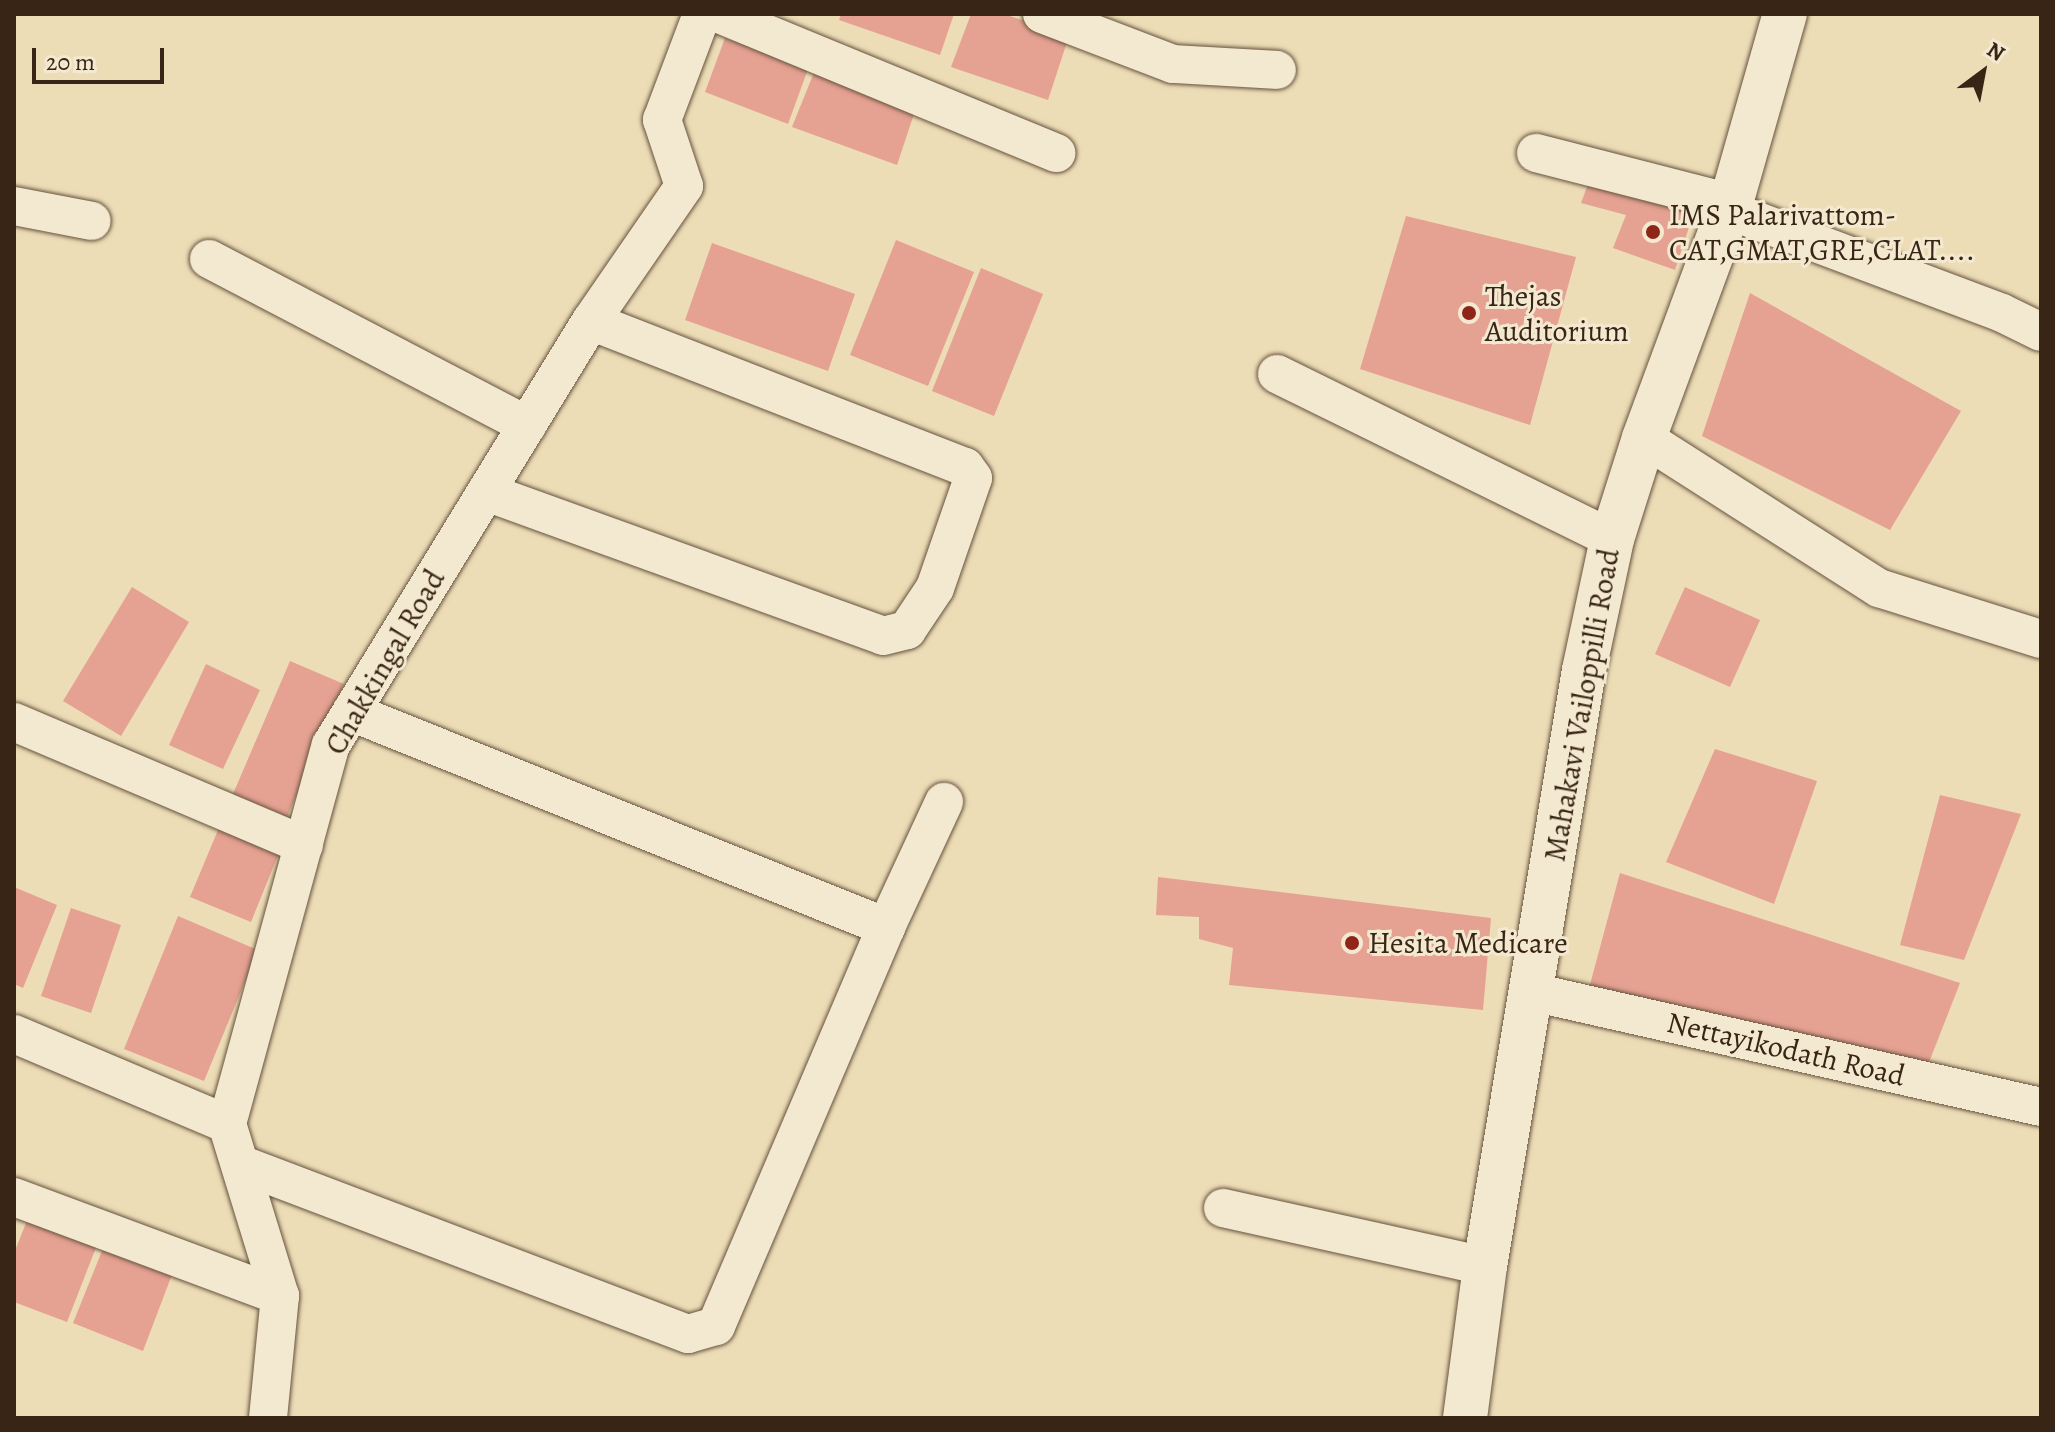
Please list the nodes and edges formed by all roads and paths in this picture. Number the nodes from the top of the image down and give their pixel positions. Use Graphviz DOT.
graph roads {
  1 [pos="702,14"];
  2 [pos="719,14"];
  3 [pos="1042,14"];
  4 [pos="1785,14"];
  5 [pos="1277,70"];
  6 [pos="1056,153"];
  7 [pos="1536,153"];
  8 [pos="14,206"];
  9 [pos="1729,206"];
  10 [pos="92,221"];
  11 [pos="209,259"];
  12 [pos="591,321"];
  13 [pos="2041,332"];
  14 [pos="1277,374"];
  15 [pos="527,425"];
  16 [pos="1644,438"];
  17 [pos="486,492"];
  18 [pos="1612,539"];
  19 [pos="2041,639"];
  20 [pos="351,712"];
  21 [pos="14,722"];
  22 [pos="944,802"];
  23 [pos="304,845"];
  24 [pos="886,927"];
  25 [pos="1532,992"];
  26 [pos="14,1034"];
  27 [pos="2041,1107"];
  28 [pos="227,1124"];
  29 [pos="240,1164"];
  30 [pos="14,1197"];
  31 [pos="1223,1208"];
  32 [pos="1485,1266"];
  33 [pos="280,1296"];
  34 [pos="268,1418"];
  35 [pos="1465,1418"];
  1 -- 12 [label="street, Chakkingal Road"];
  2 -- 6 [label="street"];
  3 -- 5 [label="street"];
  4 -- 9 [label="main road, Mahakavi Vailoppilli Road"];
  7 -- 9 [label="street"];
  8 -- 10 [label="street"];
  9 -- 13 [label="street"];
  9 -- 16 [label="main road, Mahakavi Vailoppilli Road"];
  11 -- 15 [label="street"];
  12 -- 15 [label="street, Chakkingal Road"];
  12 -- 17 [label="street"];
  14 -- 18 [label="street"];
  15 -- 17 [label="street, Chakkingal Road"];
  16 -- 18 [label="main road, Mahakavi Vailoppilli Road"];
  16 -- 19 [label="street"];
  17 -- 20 [label="street, Chakkingal Road"];
  18 -- 25 [label="main road, Mahakavi Vailoppilli Road"];
  20 -- 23 [label="street, Chakkingal Road"];
  20 -- 24 [label="street"];
  21 -- 23 [label="street"];
  22 -- 24 [label="street"];
  23 -- 28 [label="street, Chakkingal Road"];
  24 -- 29 [label="street"];
  25 -- 27 [label="street, Nettayikodath Road"];
  25 -- 32 [label="main road, Mahakavi Vailoppilli Road"];
  26 -- 28 [label="street"];
  28 -- 29 [label="street"];
  29 -- 33 [label="street"];
  30 -- 33 [label="street"];
  31 -- 32 [label="street"];
  32 -- 35 [label="main road, Mahakavi Vailoppilli Road"];
  33 -- 34 [label="street"];
}
